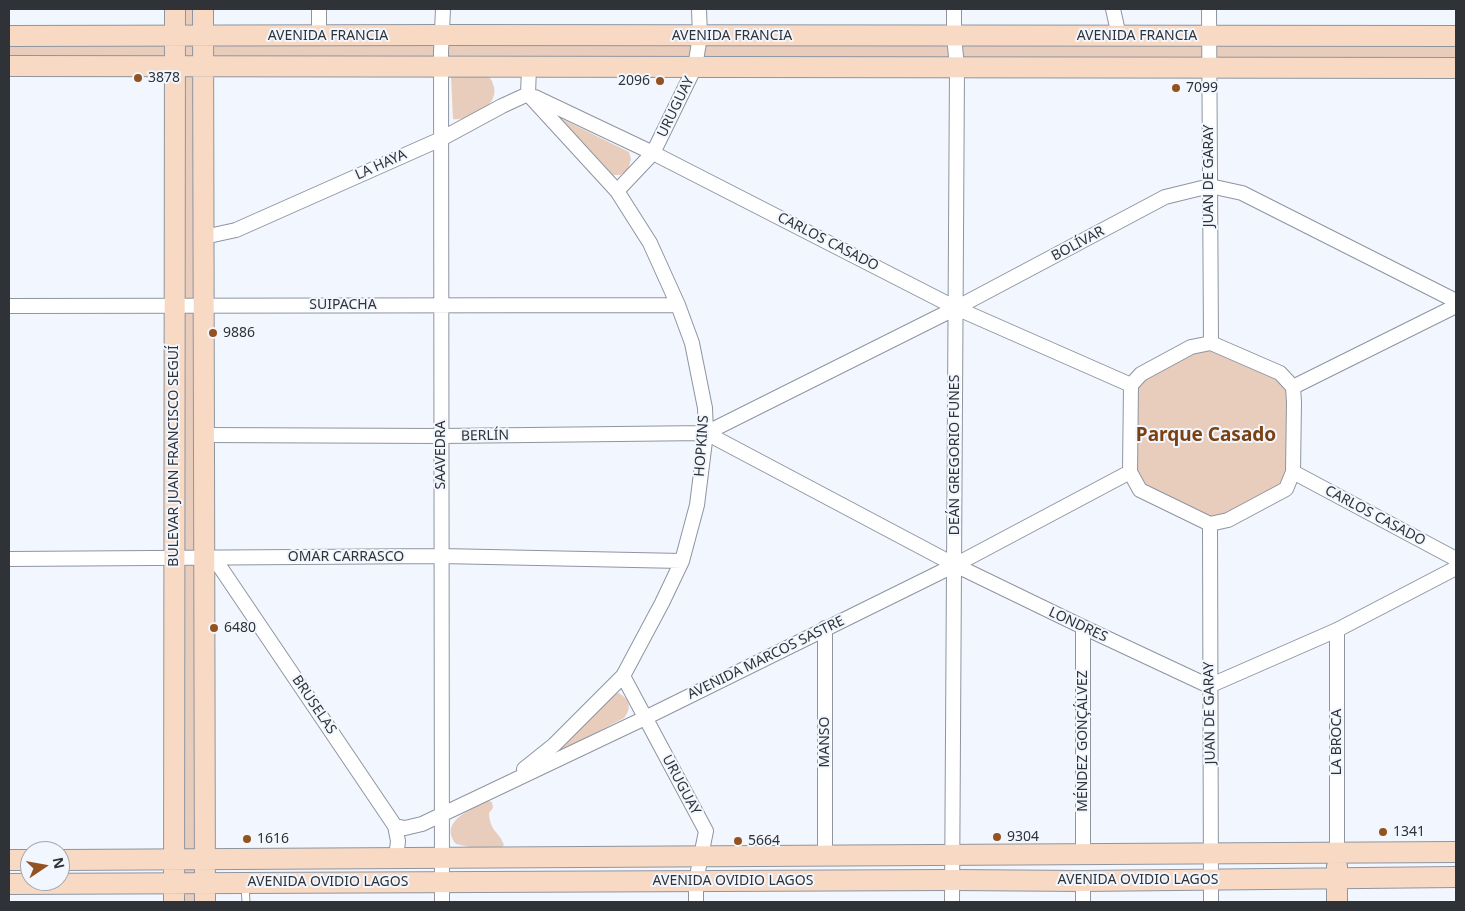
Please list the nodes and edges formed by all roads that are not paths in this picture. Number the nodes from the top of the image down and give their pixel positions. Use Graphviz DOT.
graph roads {
  1 [pos="175,9"];
  2 [pos="204,9"];
  3 [pos="319,9"];
  4 [pos="443,9"];
  5 [pos="700,9"];
  6 [pos="954,9"];
  7 [pos="1113,9"];
  8 [pos="1208,9"];
  9 [pos="443,35"];
  10 [pos="9,36"];
  11 [pos="175,36"];
  12 [pos="204,36"];
  13 [pos="319,36"];
  14 [pos="700,36"];
  15 [pos="954,36"];
  16 [pos="1119,36"];
  17 [pos="1208,36"];
  18 [pos="1456,36"];
  19 [pos="9,66"];
  20 [pos="175,66"];
  21 [pos="204,66"];
  22 [pos="440,67"];
  23 [pos="529,67"];
  24 [pos="695,67"];
  25 [pos="957,67"];
  26 [pos="1208,67"];
  27 [pos="1456,68"];
  28 [pos="528,94"];
  29 [pos="441,139"];
  30 [pos="653,153"];
  31 [pos="1210,186"];
  32 [pos="617,191"];
  33 [pos="204,237"];
  34 [pos="1456,301"];
  35 [pos="441,305"];
  36 [pos="678,305"];
  37 [pos="9,306"];
  38 [pos="175,306"];
  39 [pos="204,306"];
  40 [pos="1456,306"];
  41 [pos="956,308"];
  42 [pos="1211,343"];
  43 [pos="1130,385"];
  44 [pos="1293,387"];
  45 [pos="706,433"];
  46 [pos="204,435"];
  47 [pos="441,436"];
  48 [pos="1130,472"];
  49 [pos="1293,472"];
  50 [pos="1210,524"];
  51 [pos="441,556"];
  52 [pos="174,558"];
  53 [pos="209,558"];
  54 [pos="9,559"];
  55 [pos="1456,559"];
  56 [pos="682,561"];
  57 [pos="955,565"];
  58 [pos="1456,568"];
  59 [pos="1083,627"];
  60 [pos="825,628"];
  61 [pos="1337,630"];
  62 [pos="623,676"];
  63 [pos="1209,686"];
  64 [pos="645,718"];
  65 [pos="505,784"];
  66 [pos="442,814"];
  67 [pos="395,826"];
  68 [pos="1456,852"];
  69 [pos="1212,854"];
  70 [pos="1336,854"];
  71 [pos="1083,855"];
  72 [pos="825,856"];
  73 [pos="953,856"];
  74 [pos="700,857"];
  75 [pos="396,858"];
  76 [pos="442,858"];
  77 [pos="174,859"];
  78 [pos="205,859"];
  79 [pos="70,860"];
  80 [pos="1456,877"];
  81 [pos="1337,879"];
  82 [pos="952,880"];
  83 [pos="1212,880"];
  84 [pos="442,881"];
  85 [pos="696,881"];
  86 [pos="1083,881"];
  87 [pos="245,882"];
  88 [pos="9,884"];
  89 [pos="174,892"];
  90 [pos="205,892"];
  91 [pos="246,902"];
  92 [pos="442,902"];
  93 [pos="696,902"];
  94 [pos="952,902"];
  95 [pos="1083,902"];
  96 [pos="1211,902"];
  97 [pos="1336,902"];
  1 -- 11 [label="main road, BULEVAR JUAN FRANCISCO SEGUÍ"];
  2 -- 12 [label="main road"];
  3 -- 13 [label="street"];
  4 -- 9 [label="street, SAAVEDRA"];
  5 -- 14 [label="street, URUGUAY"];
  6 -- 15 [label="street, DEÁN GREGORIO FUNES"];
  7 -- 16 [label="street"];
  8 -- 17 [label="street, JUAN DE GARAY"];
  9 -- 13 [label="main road, AVENIDA FRANCIA"];
  9 -- 14 [label="main road, AVENIDA FRANCIA"];
  9 -- 22 [label="street, SAAVEDRA"];
  10 -- 11 [label="main road, AVENIDA FRANCIA"];
  11 -- 12 [label="main road, AVENIDA FRANCIA"];
  11 -- 20 [label="main road, BULEVAR JUAN FRANCISCO SEGUÍ"];
  12 -- 13 [label="main road, AVENIDA FRANCIA"];
  12 -- 21 [label="main road"];
  14 -- 15 [label="main road, AVENIDA FRANCIA"];
  14 -- 24 [label="street, URUGUAY"];
  15 -- 16 [label="main road, AVENIDA FRANCIA"];
  15 -- 25 [label="street, DEÁN GREGORIO FUNES"];
  16 -- 17 [label="main road, AVENIDA FRANCIA"];
  17 -- 18 [label="main road, AVENIDA FRANCIA"];
  17 -- 26 [label="street, JUAN DE GARAY"];
  19 -- 20 [label="main road"];
  20 -- 21 [label="main road"];
  20 -- 38 [label="main road, BULEVAR JUAN FRANCISCO SEGUÍ"];
  21 -- 22 [label="main road"];
  21 -- 33 [label="main road"];
  22 -- 23 [label="main road"];
  22 -- 29 [label="street, SAAVEDRA"];
  23 -- 24 [label="main road"];
  23 -- 28 [label="street"];
  24 -- 25 [label="main road"];
  24 -- 30 [label="street, URUGUAY"];
  25 -- 26 [label="main road"];
  25 -- 41 [label="street, DEÁN GREGORIO FUNES"];
  26 -- 27 [label="main road"];
  26 -- 31 [label="street, JUAN DE GARAY"];
  28 -- 29 [label="street, LA HAYA"];
  28 -- 30 [label="street, CARLOS CASADO"];
  28 -- 32 [label="street, HOPKINS"];
  29 -- 33 [label="street, LA HAYA"];
  29 -- 35 [label="street, SAAVEDRA"];
  30 -- 32 [label="street, URUGUAY"];
  30 -- 41 [label="street, CARLOS CASADO"];
  31 -- 34 [label="street, BOLÍVAR"];
  31 -- 41 [label="street, BOLÍVAR"];
  31 -- 42 [label="street, JUAN DE GARAY"];
  32 -- 36 [label="street, HOPKINS"];
  33 -- 39 [label="main road"];
  35 -- 36 [label="street, SUIPACHA"];
  35 -- 39 [label="street, SUIPACHA"];
  35 -- 47 [label="street, SAAVEDRA"];
  36 -- 45 [label="street, HOPKINS"];
  37 -- 38 [label="street, SUIPACHA"];
  38 -- 39 [label="street, SUIPACHA"];
  38 -- 52 [label="main road, BULEVAR JUAN FRANCISCO SEGUÍ"];
  39 -- 46 [label="main road"];
  40 -- 44 [label="street"];
  41 -- 43 [label="street, CARLOS CASADO"];
  41 -- 45 [label="street, BOLÍVAR"];
  41 -- 57 [label="street, DEÁN GREGORIO FUNES"];
  42 -- 43 [label="street"];
  42 -- 44 [label="street"];
  43 -- 48 [label="street"];
  44 -- 49 [label="street"];
  45 -- 47 [label="street, BERLÍN"];
  45 -- 56 [label="street, HOPKINS"];
  45 -- 57 [label="street, LONDRES"];
  46 -- 47 [label="street, BERLÍN"];
  46 -- 53 [label="main road"];
  47 -- 51 [label="street, SAAVEDRA"];
  48 -- 50 [label="street"];
  48 -- 57 [label="street, AVENIDA MARCOS SASTRE"];
  49 -- 50 [label="street"];
  49 -- 55 [label="street, CARLOS CASADO"];
  50 -- 63 [label="street, JUAN DE GARAY"];
  51 -- 53 [label="street, OMAR CARRASCO"];
  51 -- 56 [label="street, OMAR CARRASCO"];
  51 -- 66 [label="street, SAAVEDRA"];
  52 -- 53 [label="street, OMAR CARRASCO"];
  52 -- 54 [label="street, OMAR CARRASCO"];
  52 -- 77 [label="main road, BULEVAR JUAN FRANCISCO SEGUÍ"];
  53 -- 67 [label="street, BRUSELAS"];
  53 -- 78 [label="main road"];
  56 -- 62 [label="street, HOPKINS"];
  57 -- 59 [label="street, LONDRES"];
  57 -- 60 [label="street, AVENIDA MARCOS SASTRE"];
  57 -- 73 [label="street, DEÁN GREGORIO FUNES"];
  58 -- 61 [label="street"];
  59 -- 63 [label="street, LONDRES"];
  59 -- 71 [label="street, MÉNDEZ GONÇÁLVEZ"];
  60 -- 64 [label="street, AVENIDA MARCOS SASTRE"];
  60 -- 72 [label="street, MANSO"];
  61 -- 63 [label="street"];
  61 -- 70 [label="street, LA BROCA"];
  62 -- 64 [label="street, URUGUAY"];
  62 -- 65 [label="street, HOPKINS"];
  63 -- 69 [label="street, JUAN DE GARAY"];
  64 -- 65 [label="street, AVENIDA MARCOS SASTRE"];
  64 -- 74 [label="street, URUGUAY"];
  65 -- 66 [label="street, AVENIDA MARCOS SASTRE"];
  66 -- 67 [label="street, AVENIDA MARCOS SASTRE"];
  66 -- 76 [label="street, SAAVEDRA"];
  67 -- 75 [label="street, BRUSELAS"];
  68 -- 70 [label="main road, AVENIDA OVIDIO LAGOS"];
  69 -- 70 [label="main road, AVENIDA OVIDIO LAGOS"];
  69 -- 71 [label="main road, AVENIDA OVIDIO LAGOS"];
  69 -- 83 [label="street, JUAN DE GARAY"];
  70 -- 81 [label="main road"];
  71 -- 73 [label="main road, AVENIDA OVIDIO LAGOS"];
  72 -- 73 [label="main road, AVENIDA OVIDIO LAGOS"];
  72 -- 74 [label="main road, AVENIDA OVIDIO LAGOS"];
  73 -- 82 [label="street, DEÁN GREGORIO FUNES"];
  74 -- 76 [label="main road, AVENIDA OVIDIO LAGOS"];
  74 -- 85 [label="street, URUGUAY"];
  75 -- 76 [label="main road, AVENIDA OVIDIO LAGOS"];
  75 -- 78 [label="main road, AVENIDA OVIDIO LAGOS"];
  76 -- 84 [label="street, SAAVEDRA"];
  77 -- 78 [label="main road, AVENIDA OVIDIO LAGOS"];
  77 -- 79 [label="main road, AVENIDA OVIDIO LAGOS"];
  77 -- 89 [label="main road, BULEVAR JUAN FRANCISCO SEGUÍ"];
  78 -- 90 [label="main road"];
  80 -- 81 [label="main road, AVENIDA OVIDIO LAGOS"];
  81 -- 83 [label="main road, AVENIDA OVIDIO LAGOS"];
  81 -- 97 [label="main road"];
  82 -- 85 [label="main road, AVENIDA OVIDIO LAGOS"];
  82 -- 86 [label="main road, AVENIDA OVIDIO LAGOS"];
  82 -- 94 [label="street, DEÁN GREGORIO FUNES"];
  83 -- 86 [label="main road, AVENIDA OVIDIO LAGOS"];
  83 -- 96 [label="street, JUAN DE GARAY"];
  84 -- 85 [label="main road, AVENIDA OVIDIO LAGOS"];
  84 -- 87 [label="main road, AVENIDA OVIDIO LAGOS"];
  84 -- 92 [label="street, SAAVEDRA"];
  85 -- 93 [label="street, URUGUAY"];
  86 -- 95 [label="street"];
  87 -- 90 [label="main road, AVENIDA OVIDIO LAGOS"];
  87 -- 91 [label="lane"];
  88 -- 89 [label="main road, AVENIDA OVIDIO LAGOS"];
  89 -- 90 [label="main road, AVENIDA OVIDIO LAGOS"];
}
